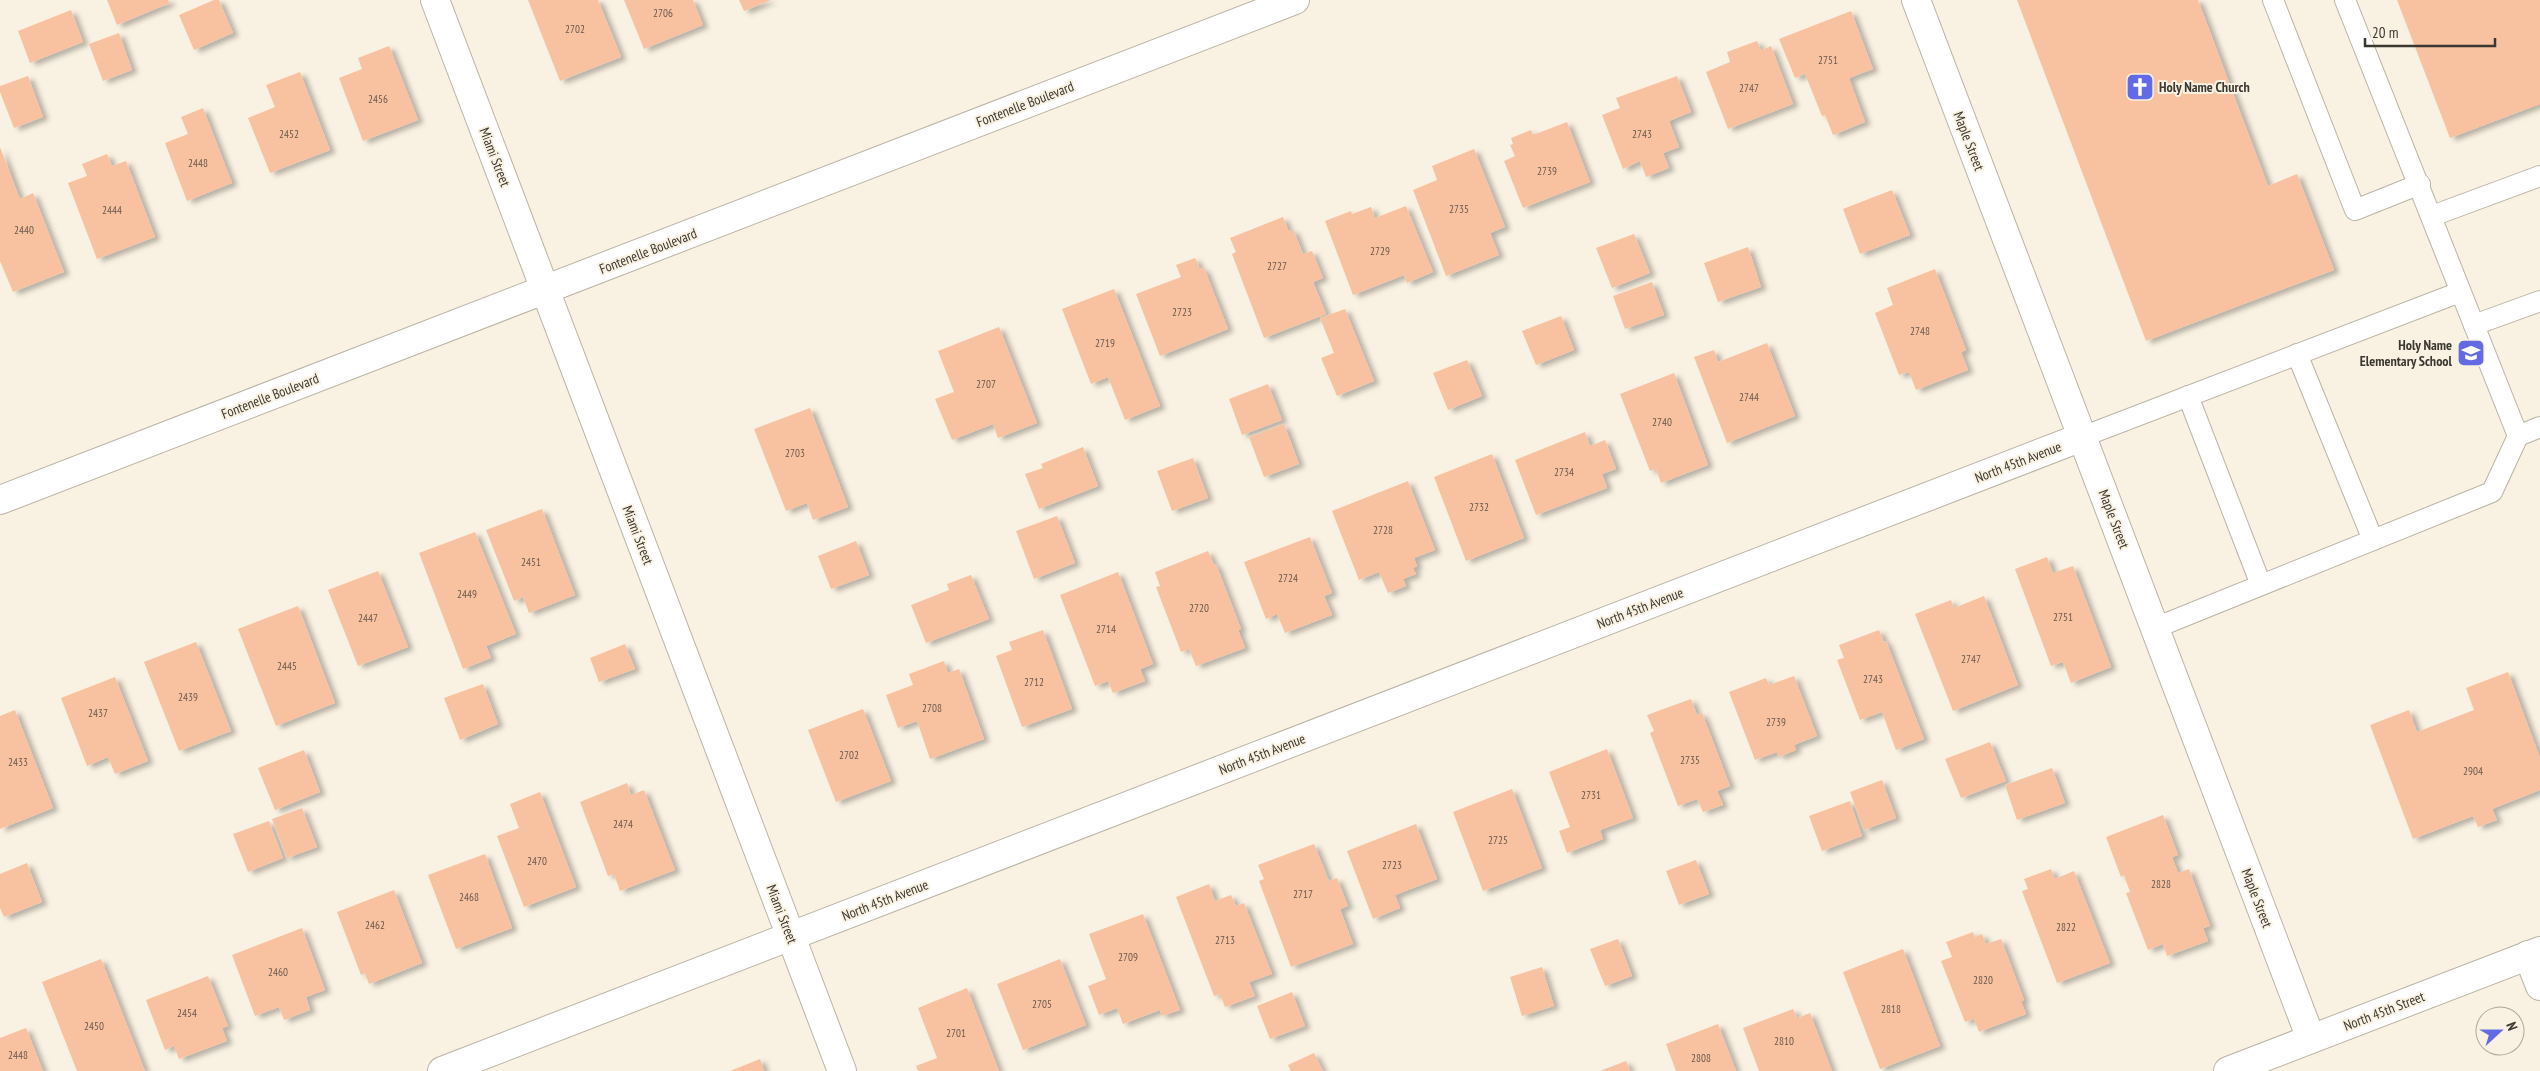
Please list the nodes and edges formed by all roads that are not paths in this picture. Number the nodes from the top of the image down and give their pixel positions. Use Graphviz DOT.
graph roads {
  1 [pos="435,0"];
  2 [pos="1294,0"];
  3 [pos="1916,0"];
  4 [pos="2273,0"];
  5 [pos="2345,0"];
  6 [pos="2540,176"];
  7 [pos="2420,184"];
  8 [pos="2432,216"];
  9 [pos="546,290"];
  10 [pos="2460,292"];
  11 [pos="2540,301"];
  12 [pos="2474,325"];
  13 [pos="2297,354"];
  14 [pos="2188,396"];
  15 [pos="2540,427"];
  16 [pos="2518,436"];
  17 [pos="2082,437"];
  18 [pos="0,500"];
  19 [pos="2373,540"];
  20 [pos="2261,585"];
  21 [pos="2155,628"];
  22 [pos="791,937"];
  23 [pos="2534,953"];
  24 [pos="2540,986"];
  25 [pos="2311,1039"];
  26 [pos="442,1071"];
  27 [pos="842,1071"];
  28 [pos="2228,1071"];
  1 -- 9 [label="street, Miami Street"];
  2 -- 9 [label="street, Fontenelle Boulevard"];
  3 -- 17 [label="street, Maple Street"];
  4 -- 7 [label="lane"];
  5 -- 7 [label="lane"];
  6 -- 8 [label="lane"];
  7 -- 8 [label="lane"];
  8 -- 10 [label="lane"];
  9 -- 18 [label="street, Fontenelle Boulevard"];
  9 -- 22 [label="street, Miami Street"];
  10 -- 12 [label="lane"];
  10 -- 13 [label="lane"];
  11 -- 12 [label="lane"];
  12 -- 16 [label="lane"];
  13 -- 14 [label="lane"];
  13 -- 19 [label="lane"];
  14 -- 17 [label="lane"];
  14 -- 20 [label="lane"];
  15 -- 16 [label="lane"];
  16 -- 19 [label="lane"];
  17 -- 21 [label="street, Maple Street"];
  17 -- 22 [label="street, North 45th Avenue"];
  19 -- 20 [label="lane"];
  20 -- 21 [label="lane"];
  21 -- 25 [label="street, Maple Street"];
  22 -- 26 [label="street, North 45th Avenue"];
  22 -- 27 [label="street, Miami Street"];
  23 -- 24 [label="street"];
  23 -- 25 [label="street, North 45th Street"];
  25 -- 28 [label="street, North 45th Street"];
}
